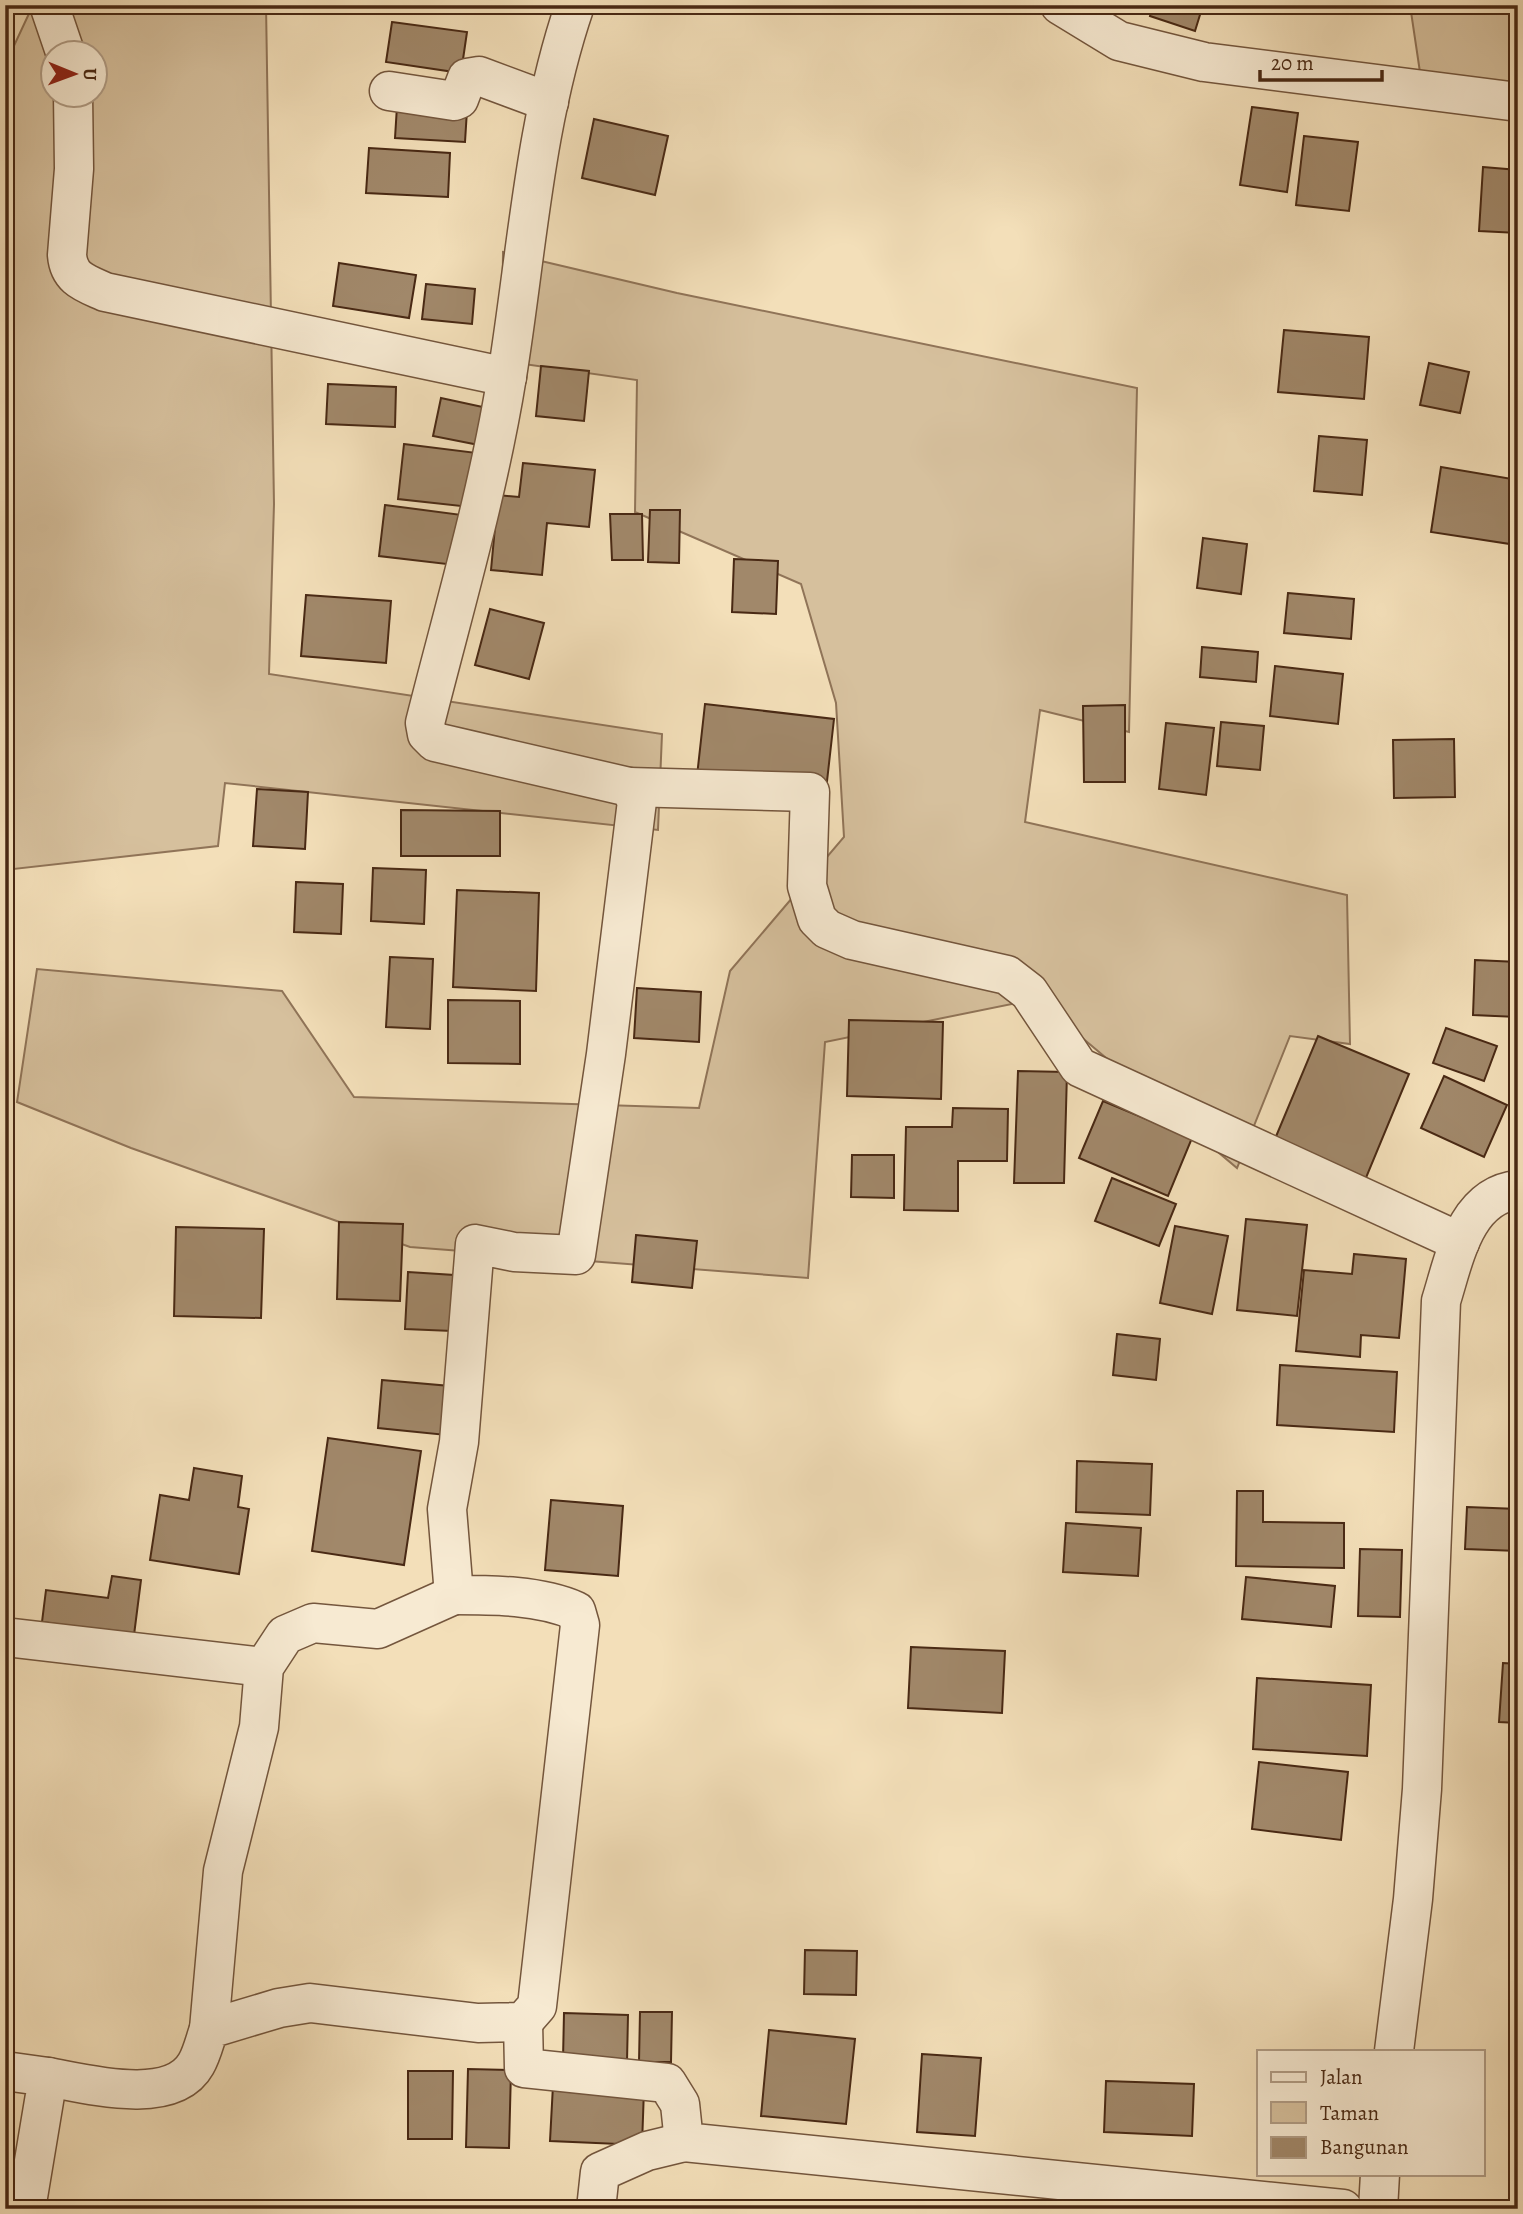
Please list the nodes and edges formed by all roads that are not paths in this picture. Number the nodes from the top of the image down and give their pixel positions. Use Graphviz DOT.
graph roads {
  1 [pos="49,5"];
  2 [pos="575,5"];
  3 [pos="1060,5"];
  4 [pos="60,38"];
  5 [pos="389,92"];
  6 [pos="549,102"];
  7 [pos="1518,102"];
  8 [pos="73,108"];
  9 [pos="507,377"];
  10 [pos="629,787"];
  11 [pos="1518,1190"];
  12 [pos="1460,1242"];
  13 [pos="454,1595"];
  14 [pos="5,1637"];
  15 [pos="264,1667"];
  16 [pos="523,2022"];
  17 [pos="209,2029"];
  18 [pos="1394,2050"];
  19 [pos="5,2071"];
  20 [pos="48,2077"];
  21 [pos="684,2142"];
  22 [pos="1380,2176"];
  23 [pos="26,2209"];
  24 [pos="596,2209"];
  25 [pos="1343,2209"];
  26 [pos="1378,2209"];
  1 -- 4 [label="street"];
  2 -- 6 [label="street"];
  3 -- 7 [label="street"];
  5 -- 6 [label="street"];
  6 -- 9 [label="street"];
  8 -- 9 [label="street"];
  9 -- 10 [label="street"];
  10 -- 12 [label="street"];
  10 -- 13 [label="street"];
  11 -- 12 [label="street"];
  12 -- 18 [label="street"];
  13 -- 15 [label="street"];
  13 -- 16 [label="street"];
  14 -- 15 [label="street"];
  15 -- 17 [label="street"];
  16 -- 17 [label="street"];
  16 -- 21 [label="street"];
  17 -- 20 [label="street"];
  19 -- 20 [label="street"];
  20 -- 23 [label="street"];
  21 -- 24 [label="street"];
  21 -- 25 [label="street"];
  22 -- 26 [label="street"];
}
